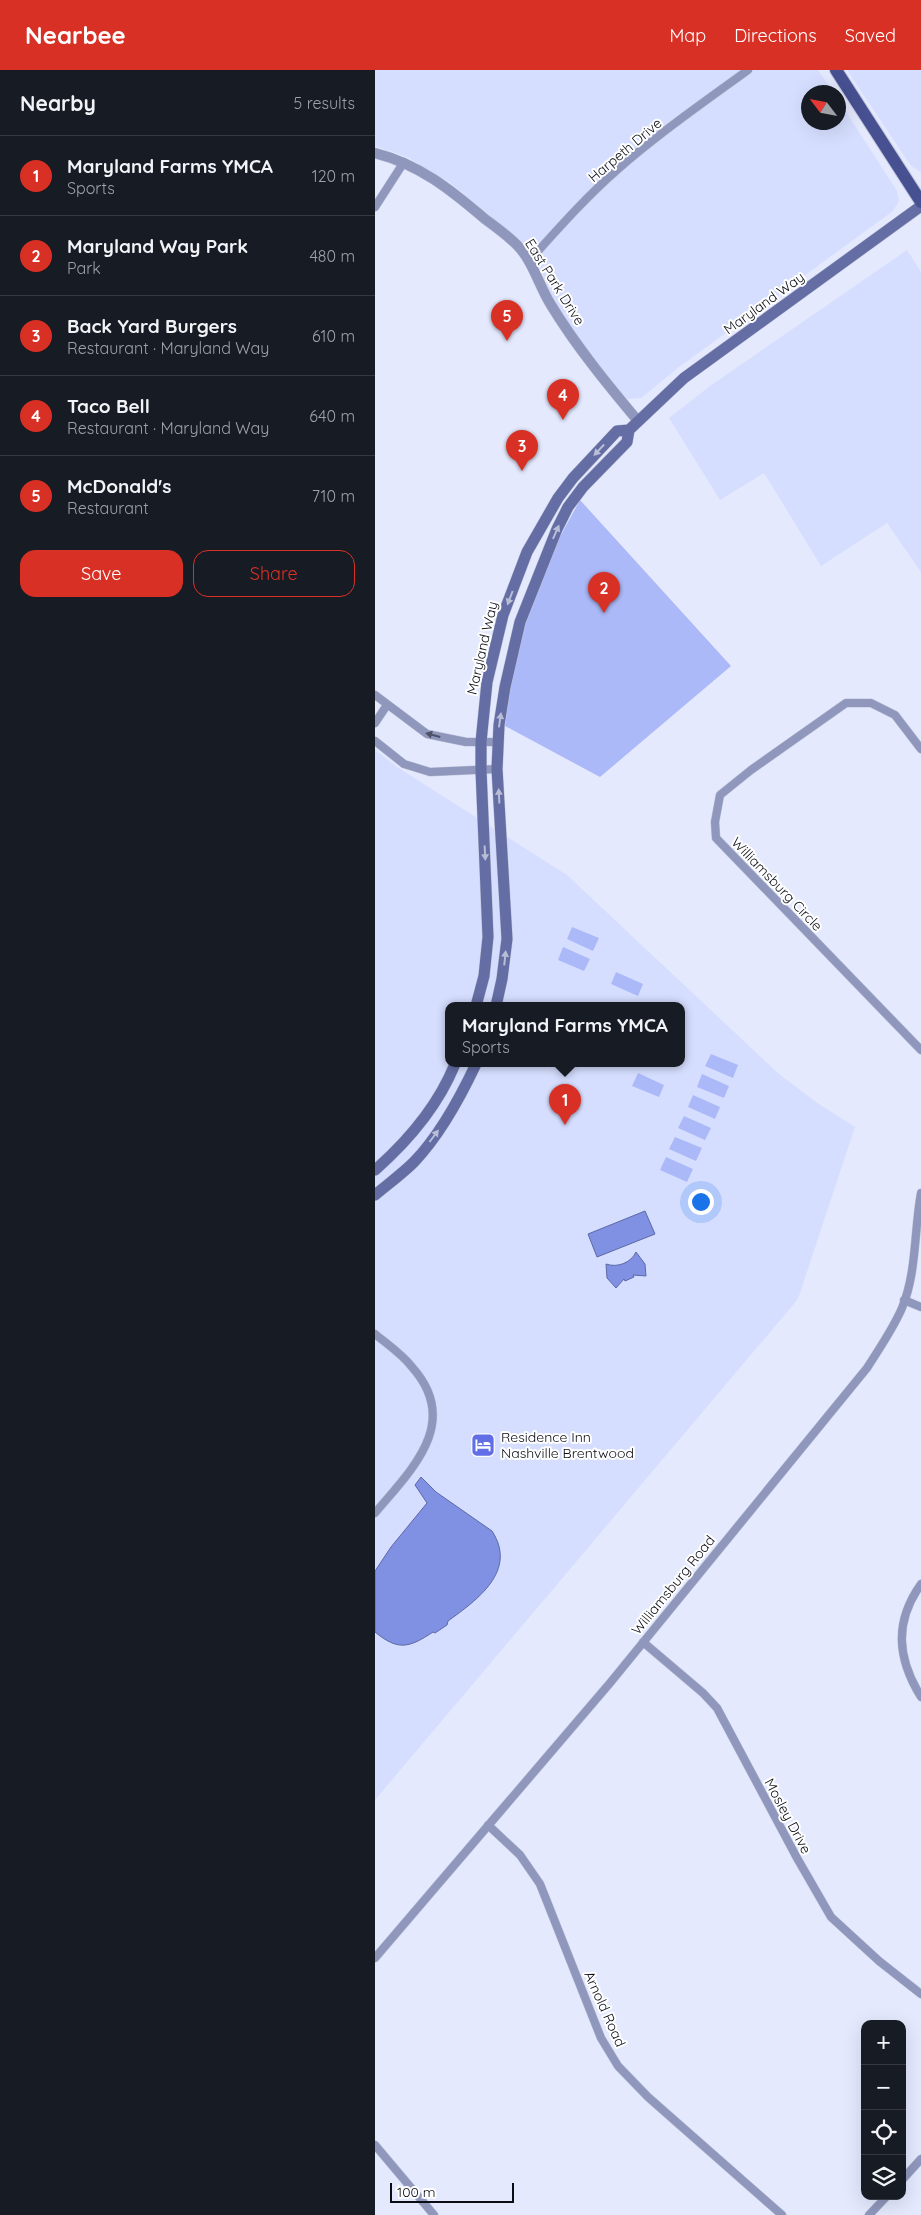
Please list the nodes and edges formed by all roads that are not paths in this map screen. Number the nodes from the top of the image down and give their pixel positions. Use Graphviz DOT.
graph roads {
  1 [pos="748,70"];
  2 [pos="836,70"];
  3 [pos="375,153"];
  4 [pos="405,162"];
  5 [pos="921,202"];
  6 [pos="921,206"];
  7 [pos="375,207"];
  8 [pos="529,261"];
  9 [pos="638,421"];
  10 [pos="629,430"];
  11 [pos="527,552"];
  12 [pos="545,559"];
  13 [pos="375,695"];
  14 [pos="387,705"];
  15 [pos="375,723"];
  16 [pos="375,741"];
  17 [pos="481,742"];
  18 [pos="498,742"];
  19 [pos="921,749"];
  20 [pos="497,769"];
  21 [pos="481,770"];
  22 [pos="488,922"];
  23 [pos="507,923"];
  24 [pos="477,1002"];
  25 [pos="498,1002"];
  26 [pos="921,1050"];
  27 [pos="454,1067"];
  28 [pos="474,1067"];
  29 [pos="399,1149"];
  30 [pos="414,1162"];
  31 [pos="375,1170"];
  32 [pos="921,1193"];
  33 [pos="375,1195"];
  34 [pos="905,1300"];
  35 [pos="921,1306"];
  36 [pos="375,1334"];
  37 [pos="375,1513"];
  38 [pos="921,1584"];
  39 [pos="643,1642"];
  40 [pos="921,1697"];
  41 [pos="488,1825"];
  42 [pos="375,1958"];
  43 [pos="921,1994"];
  44 [pos="375,2145"];
  45 [pos="921,2159"];
  46 [pos="906,2176"];
  47 [pos="883,2200"];
  48 [pos="434,2215"];
  49 [pos="782,2215"];
  50 [pos="869,2215"];
  1 -- 8 [label="street, Harpeth Drive"];
  2 -- 5 [label="main road"];
  3 -- 4 [label="street, East Park Drive"];
  4 -- 7 [label="street"];
  4 -- 8 [label="street, East Park Drive"];
  6 -- 9 [label="main road, Maryland Way"];
  8 -- 9 [label="street, East Park Drive"];
  9 -- 10 [label="main road, Maryland Way"];
  10 -- 11 [label="main road, Maryland Way, one-way"];
  12 -- 10 [label="main road, Maryland Way, one-way"];
  11 -- 12 [label="main road"];
  11 -- 17 [label="main road, Maryland Way, one-way"];
  18 -- 12 [label="main road, Maryland Way, one-way"];
  13 -- 14 [label="street"];
  14 -- 15 [label="street"];
  17 -- 14 [label="street, one-way"];
  16 -- 21 [label="street"];
  17 -- 18 [label="street"];
  17 -- 21 [label="main road, Maryland Way"];
  18 -- 20 [label="main road, Maryland Way"];
  19 -- 26 [label="street, Williamsburg Circle"];
  20 -- 21 [label="street"];
  23 -- 20 [label="main road, Maryland Way, one-way"];
  21 -- 22 [label="main road, Maryland Way, one-way"];
  22 -- 23 [label="main road"];
  22 -- 24 [label="main road, Maryland Way"];
  25 -- 23 [label="main road, Maryland Way, one-way"];
  27 -- 29 [label="main road"];
  30 -- 28 [label="main road, one-way"];
  29 -- 30 [label="main road"];
  29 -- 31 [label="main road"];
  30 -- 33 [label="main road"];
  32 -- 34 [label="street, Williamsburg Road"];
  34 -- 35 [label="street"];
  34 -- 39 [label="street, Williamsburg Road"];
  36 -- 37 [label="street"];
  38 -- 40 [label="street"];
  39 -- 41 [label="street, Williamsburg Road"];
  39 -- 43 [label="street, Mosley Drive"];
  41 -- 42 [label="street, Williamsburg Road"];
  41 -- 49 [label="street, Arnold Road"];
  44 -- 48 [label="street"];
  45 -- 46 [label="street"];
  47 -- 50 [label="street"];
}
